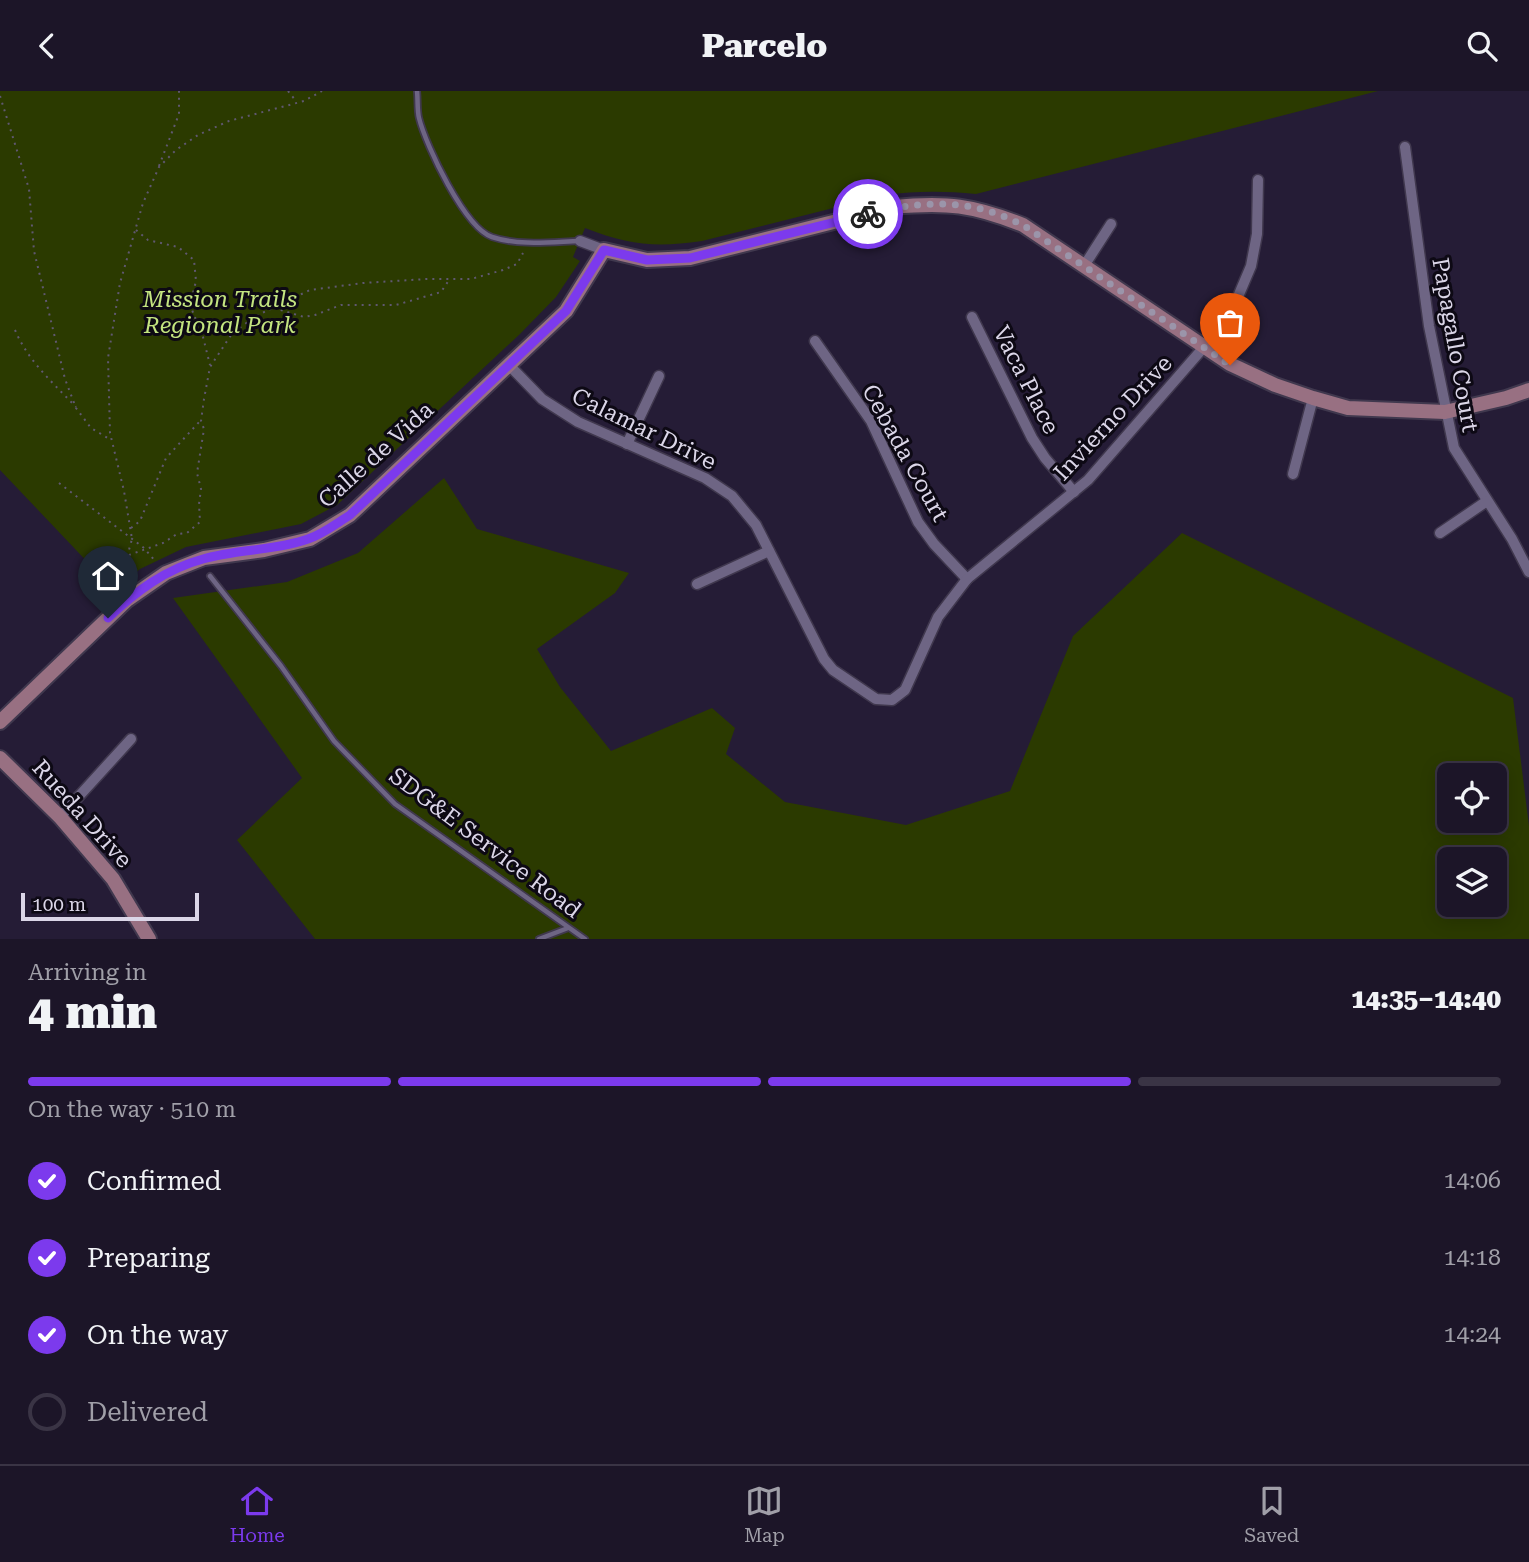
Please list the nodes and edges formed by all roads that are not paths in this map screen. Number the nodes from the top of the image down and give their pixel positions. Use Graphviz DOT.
graph roads {
  1 [pos="417,91"];
  2 [pos="1405,147"];
  3 [pos="1258,180"];
  4 [pos="1111,224"];
  5 [pos="580,241"];
  6 [pos="604,250"];
  7 [pos="1084,266"];
  8 [pos="972,317"];
  9 [pos="816,341"];
  10 [pos="1204,347"];
  11 [pos="509,365"];
  12 [pos="659,376"];
  13 [pos="1529,390"];
  14 [pos="1312,398"];
  15 [pos="1445,412"];
  16 [pos="627,444"];
  17 [pos="1293,474"];
  18 [pos="1074,492"];
  19 [pos="1487,501"];
  20 [pos="1440,533"];
  21 [pos="769,551"];
  22 [pos="1529,572"];
  23 [pos="210,576"];
  24 [pos="967,579"];
  25 [pos="697,585"];
  26 [pos="876,699"];
  27 [pos="0,722"];
  28 [pos="131,739"];
  29 [pos="0,758"];
  30 [pos="60,817"];
  31 [pos="569,927"];
  32 [pos="149,939"];
  33 [pos="539,939"];
  34 [pos="585,939"];
  1 -- 5 [label="lane"];
  2 -- 15 [label="street, Papagallo Court"];
  3 -- 10 [label="street, Invierno Drive"];
  4 -- 7 [label="street"];
  5 -- 6 [label="street"];
  6 -- 7 [label="street"];
  6 -- 11 [label="street, Calle de Vida"];
  7 -- 10 [label="street"];
  8 -- 18 [label="street, Vaca Place"];
  9 -- 24 [label="street, Cebada Court"];
  10 -- 14 [label="street"];
  10 -- 18 [label="street, Invierno Drive"];
  11 -- 16 [label="street, Calamar Drive"];
  11 -- 27 [label="street, Calle de Vida"];
  12 -- 16 [label="street"];
  13 -- 15 [label="street"];
  14 -- 15 [label="street"];
  14 -- 17 [label="street"];
  15 -- 19 [label="street, Papagallo Court"];
  16 -- 21 [label="street, Calamar Drive"];
  18 -- 24 [label="street, Invierno Drive"];
  19 -- 20 [label="street"];
  19 -- 22 [label="street, Papagallo Court"];
  21 -- 25 [label="street"];
  21 -- 26 [label="street, Calamar Drive"];
  23 -- 31 [label="lane, SDG&E Service Road"];
  24 -- 26 [label="street, Invierno Drive"];
  28 -- 30 [label="street"];
  29 -- 30 [label="street, Rueda Drive"];
  30 -- 32 [label="street, Rueda Drive"];
  31 -- 33 [label="lane"];
  31 -- 34 [label="lane, SDG&E Service Road"];
}
